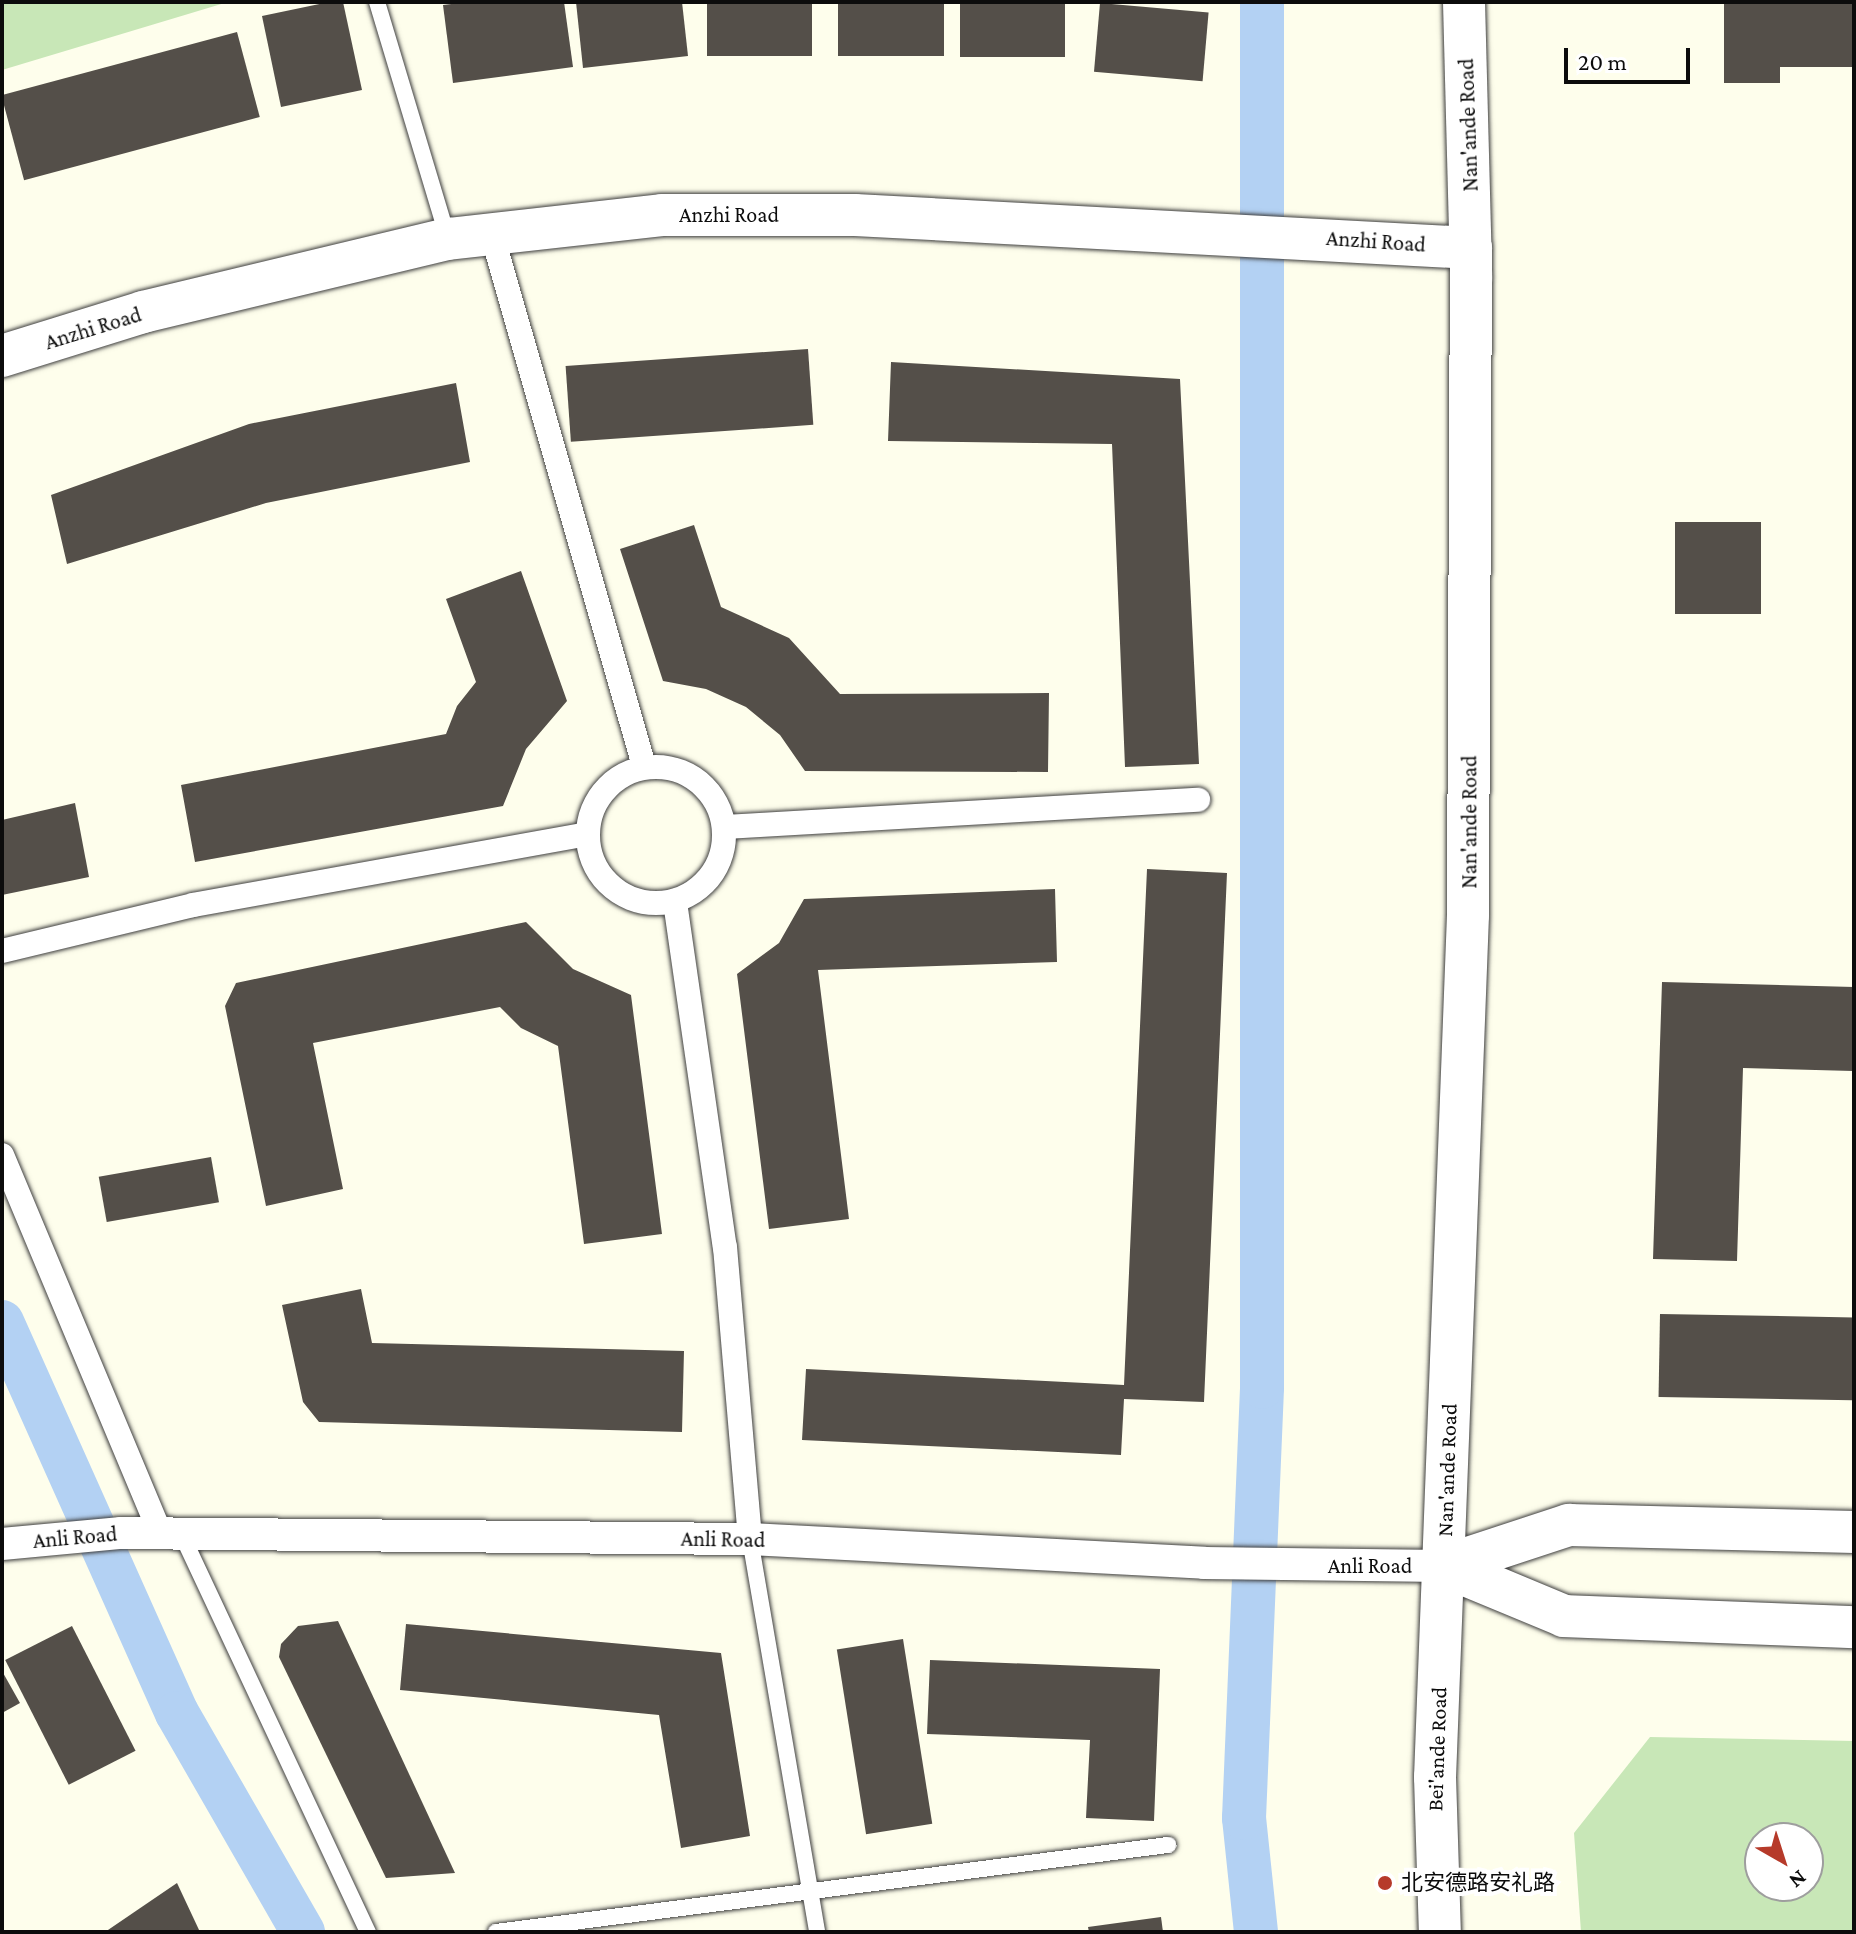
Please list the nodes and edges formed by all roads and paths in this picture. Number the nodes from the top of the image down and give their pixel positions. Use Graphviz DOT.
graph roads {
  1 [pos="377,2"];
  2 [pos="1464,2"];
  3 [pos="491,231"];
  4 [pos="448,239"];
  5 [pos="1471,248"];
  6 [pos="2,356"];
  7 [pos="644,766"];
  8 [pos="1198,800"];
  9 [pos="724,827"];
  10 [pos="586,834"];
  11 [pos="675,902"];
  12 [pos="2,951"];
  13 [pos="2,1155"];
  14 [pos="1854,1532"];
  15 [pos="170,1533"];
  16 [pos="750,1539"];
  17 [pos="2,1544"];
  18 [pos="1444,1566"];
  19 [pos="1854,1627"];
  20 [pos="1168,1845"];
  21 [pos="808,1892"];
  22 [pos="368,1932"];
  23 [pos="496,1932"];
  24 [pos="817,1932"];
  25 [pos="1440,1932"];
  1 -- 4 [label="lane"];
  2 -- 5 [label="street, Nan'ande Road"];
  3 -- 4 [label="street, Anzhi Road"];
  3 -- 5 [label="street, Anzhi Road"];
  3 -- 7 [label="street"];
  4 -- 6 [label="street, Anzhi Road"];
  5 -- 18 [label="street, Nan'ande Road"];
  7 -- 9 [label="street"];
  7 -- 10 [label="street"];
  8 -- 9 [label="street"];
  9 -- 11 [label="street"];
  10 -- 11 [label="street"];
  10 -- 12 [label="street"];
  11 -- 16 [label="street"];
  13 -- 15 [label="street"];
  14 -- 18 [label="street, Anli Road"];
  15 -- 16 [label="street, Anli Road"];
  15 -- 17 [label="street, Anli Road"];
  15 -- 22 [label="lane"];
  16 -- 18 [label="street, Anli Road"];
  16 -- 21 [label="lane"];
  18 -- 19 [label="street, Anli Road"];
  18 -- 25 [label="street, Bei'ande Road"];
  20 -- 21 [label="lane"];
  21 -- 23 [label="lane"];
  21 -- 24 [label="lane"];
}
